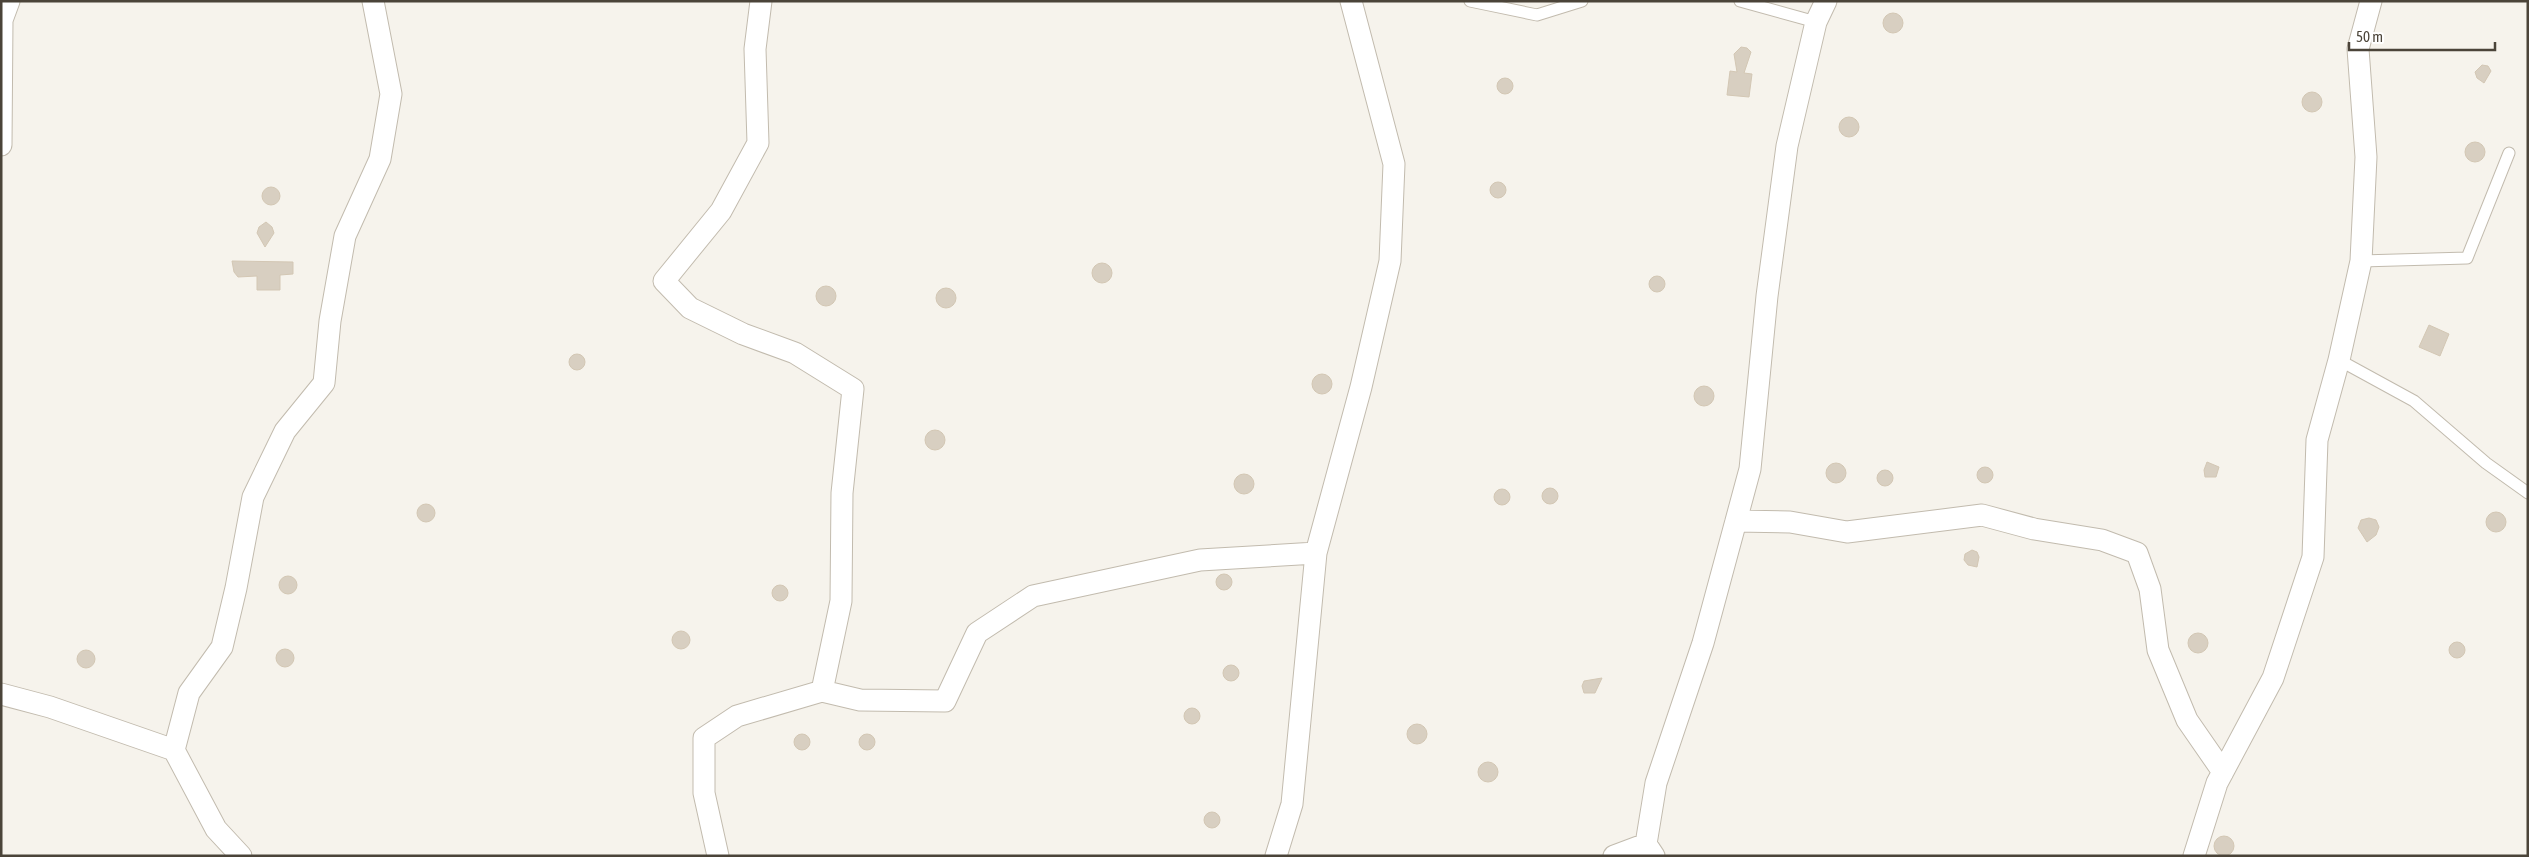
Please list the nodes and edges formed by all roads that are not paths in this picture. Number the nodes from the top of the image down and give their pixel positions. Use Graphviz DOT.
graph roads {
  1 [pos="9,1"];
  2 [pos="374,1"];
  3 [pos="761,1"];
  4 [pos="1351,1"];
  5 [pos="1470,1"];
  6 [pos="1582,1"];
  7 [pos="1740,1"];
  8 [pos="1826,1"];
  9 [pos="2371,1"];
  10 [pos="1816,22"];
  11 [pos="1,145"];
  12 [pos="2509,153"];
  13 [pos="2361,261"];
  14 [pos="2340,360"];
  15 [pos="2528,493"];
  16 [pos="1736,521"];
  17 [pos="1316,553"];
  18 [pos="822,691"];
  19 [pos="1,694"];
  20 [pos="174,750"];
  21 [pos="2223,772"];
  22 [pos="1650,850"];
  23 [pos="241,856"];
  24 [pos="718,856"];
  25 [pos="1276,856"];
  26 [pos="1614,856"];
  27 [pos="2194,856"];
  1 -- 11 [label="street"];
  2 -- 20 [label="street"];
  3 -- 18 [label="street"];
  4 -- 17 [label="street"];
  5 -- 6 [label="lane"];
  7 -- 10 [label="lane"];
  8 -- 10 [label="street"];
  9 -- 13 [label="street"];
  10 -- 16 [label="street"];
  12 -- 13 [label="lane"];
  13 -- 14 [label="street"];
  14 -- 15 [label="lane"];
  14 -- 21 [label="street"];
  16 -- 21 [label="street"];
  16 -- 22 [label="street"];
  17 -- 18 [label="street"];
  17 -- 25 [label="street"];
  18 -- 24 [label="street"];
  19 -- 20 [label="street"];
  20 -- 23 [label="street"];
  21 -- 27 [label="street"];
  22 -- 26 [label="street"];
}
